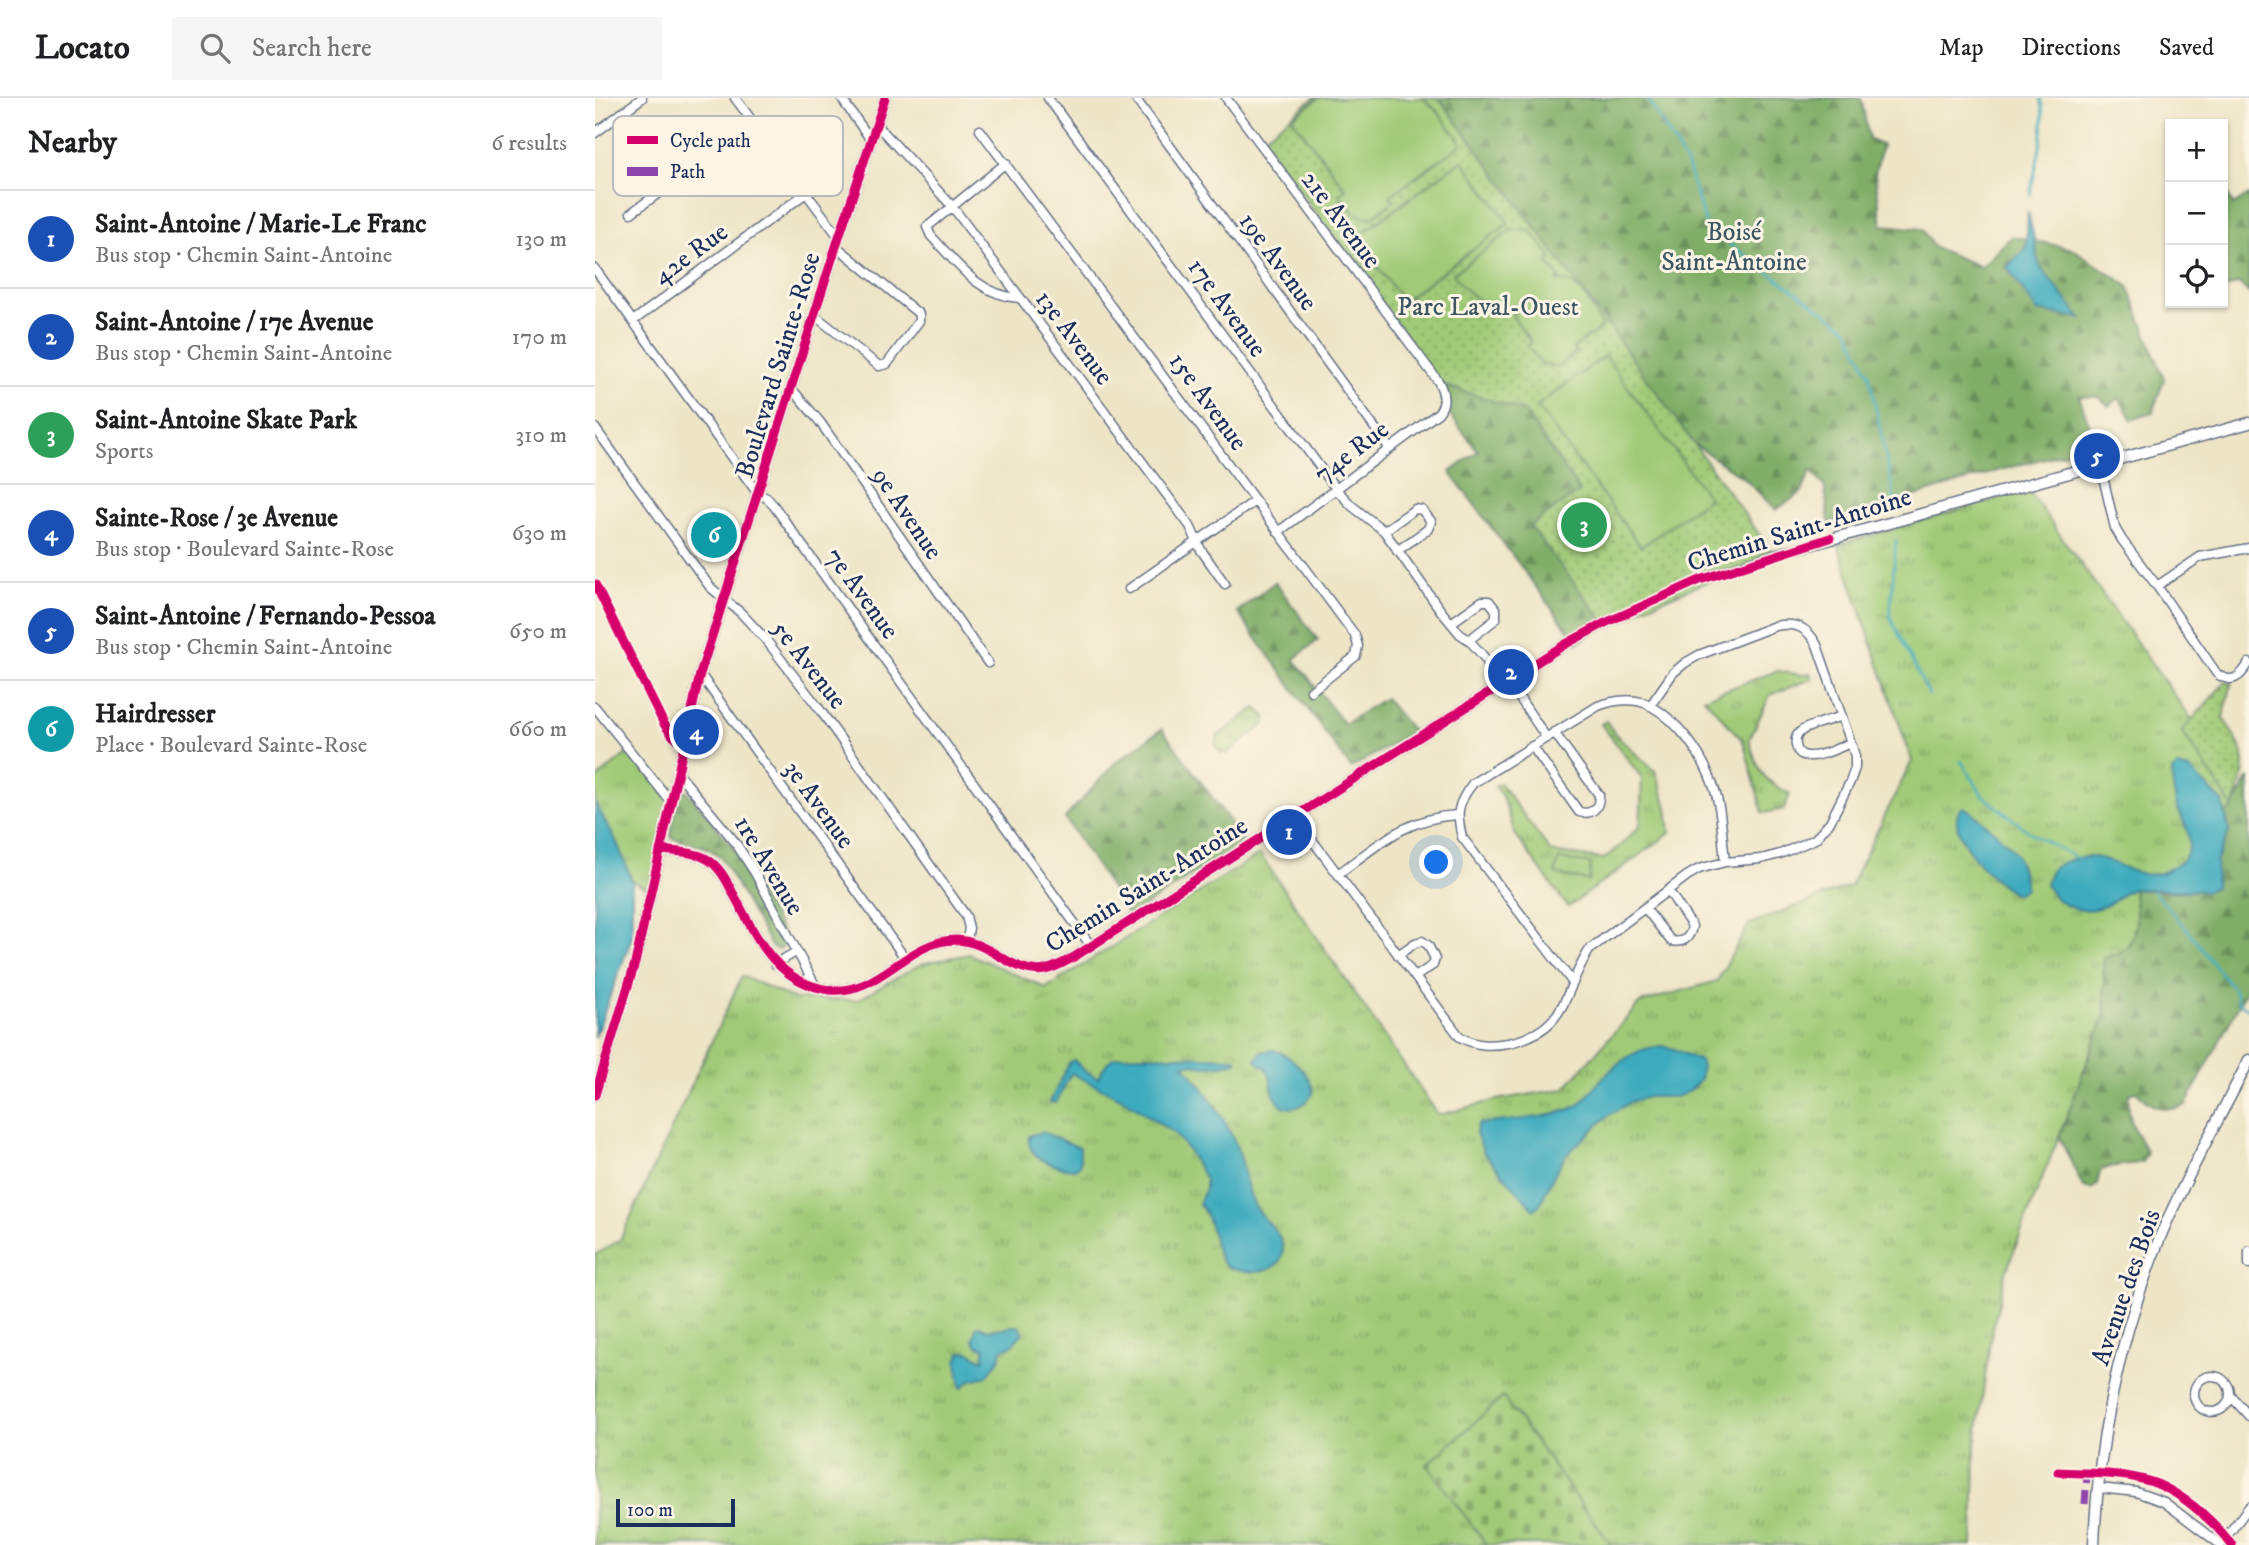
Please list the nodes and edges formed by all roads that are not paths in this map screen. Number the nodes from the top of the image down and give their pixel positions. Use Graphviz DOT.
graph roads {
  1 [pos="642,98"];
  2 [pos="736,98"];
  3 [pos="841,98"];
  4 [pos="885,98"];
  5 [pos="1048,98"];
  6 [pos="1135,98"];
  7 [pos="1230,99"];
  8 [pos="618,116"];
  9 [pos="749,116"];
  10 [pos="613,120"];
  11 [pos="877,125"];
  12 [pos="980,130"];
  13 [pos="595,133"];
  14 [pos="871,140"];
  15 [pos="1006,163"];
  16 [pos="655,196"];
  17 [pos="803,196"];
  18 [pos="807,196"];
  19 [pos="952,206"];
  20 [pos="631,213"];
  21 [pos="837,242"];
  22 [pos="595,269"];
  23 [pos="1019,298"];
  24 [pos="814,315"];
  25 [pos="633,321"];
  26 [pos="791,388"];
  27 [pos="1444,400"];
  28 [pos="2249,423"];
  29 [pos="595,428"];
  30 [pos="1390,449"];
  31 [pos="2100,464"];
  32 [pos="1336,489"];
  33 [pos="758,494"];
  34 [pos="1255,501"];
  35 [pos="1384,531"];
  36 [pos="1278,532"];
  37 [pos="1197,540"];
  38 [pos="2249,548"];
  39 [pos="1397,551"];
  40 [pos="595,584"];
  41 [pos="1225,584"];
  42 [pos="2157,586"];
  43 [pos="1129,589"];
  44 [pos="725,600"];
  45 [pos="1451,623"];
  46 [pos="1469,640"];
  47 [pos="988,663"];
  48 [pos="2249,663"];
  49 [pos="700,674"];
  50 [pos="1505,682"];
  51 [pos="1311,691"];
  52 [pos="1650,706"];
  53 [pos="595,707"];
  54 [pos="1842,716"];
  55 [pos="1554,732"];
  56 [pos="1546,737"];
  57 [pos="1851,743"];
  58 [pos="684,744"];
  59 [pos="1532,746"];
  60 [pos="677,773"];
  61 [pos="671,802"];
  62 [pos="1457,815"];
  63 [pos="1294,817"];
  64 [pos="660,850"];
  65 [pos="1725,862"];
  66 [pos="1338,874"];
  67 [pos="1668,890"];
  68 [pos="1645,908"];
  69 [pos="967,940"];
  70 [pos="1091,946"];
  71 [pos="796,951"];
  72 [pos="1398,955"];
  73 [pos="905,958"];
  74 [pos="775,964"];
  75 [pos="1415,977"];
  76 [pos="1573,984"];
  77 [pos="816,987"];
  78 [pos="2249,1060"];
  79 [pos="595,1096"];
  80 [pos="2249,1251"];
  81 [pos="2249,1264"];
  82 [pos="2230,1395"];
  83 [pos="2249,1416"];
  84 [pos="2099,1488"];
  85 [pos="2249,1507"];
  86 [pos="2094,1545"];
  87 [pos="2220,1545"];
  1 -- 8 [label="street"];
  2 -- 9 [label="street"];
  3 -- 14 [label="street"];
  4 -- 11 [label="street, Boulevard Sainte-Rose"];
  5 -- 32 [label="street, 17e Avenue"];
  6 -- 30 [label="street, 19e Avenue"];
  7 -- 27 [label="street, 21e Avenue"];
  10 -- 13 [label="street"];
  11 -- 14 [label="street, Boulevard Sainte-Rose"];
  11 -- 19 [label="street, 13e Avenue"];
  12 -- 15 [label="street, 15e Avenue"];
  14 -- 21 [label="street, Boulevard Sainte-Rose"];
  15 -- 19 [label="street"];
  15 -- 34 [label="street, 15e Avenue"];
  16 -- 20 [label="street"];
  17 -- 25 [label="street, 42e Rue"];
  18 -- 21 [label="street"];
  19 -- 23 [label="street, 13e Avenue"];
  19 -- 23 [label="street"];
  21 -- 24 [label="street, Boulevard Sainte-Rose"];
  21 -- 24 [label="street"];
  22 -- 25 [label="street, 7e Avenue"];
  23 -- 37 [label="street, 13e Avenue"];
  24 -- 26 [label="street, Boulevard Sainte-Rose"];
  25 -- 33 [label="street, 7e Avenue"];
  26 -- 33 [label="street, Boulevard Sainte-Rose"];
  26 -- 47 [label="street, 9e Avenue"];
  27 -- 30 [label="street, 74e Rue"];
  28 -- 31 [label="street, Chemin Saint-Antoine"];
  29 -- 44 [label="street, 5e Avenue"];
  30 -- 32 [label="street, 74e Rue"];
  31 -- 42 [label="street"];
  31 -- 50 [label="street, Chemin Saint-Antoine"];
  32 -- 35 [label="street, 17e Avenue"];
  32 -- 36 [label="street, 74e Rue"];
  33 -- 44 [label="street, Boulevard Sainte-Rose"];
  33 -- 70 [label="street, 7e Avenue"];
  34 -- 36 [label="street, 15e Avenue"];
  34 -- 37 [label="street"];
  35 -- 39 [label="street, 17e Avenue"];
  35 -- 39 [label="street"];
  36 -- 51 [label="street, 15e Avenue"];
  37 -- 41 [label="street, 13e Avenue"];
  37 -- 43 [label="street"];
  38 -- 42 [label="street"];
  39 -- 45 [label="street, 17e Avenue"];
  40 -- 58 [label="street"];
  42 -- 48 [label="street"];
  44 -- 49 [label="street, Boulevard Sainte-Rose"];
  44 -- 69 [label="street, 5e Avenue"];
  45 -- 46 [label="street, 17e Avenue"];
  45 -- 46 [label="street"];
  46 -- 50 [label="street, 17e Avenue"];
  49 -- 58 [label="street, Boulevard Sainte-Rose"];
  49 -- 73 [label="street, 3e Avenue"];
  50 -- 56 [label="street, 17e Avenue"];
  50 -- 63 [label="street, Chemin Saint-Antoine"];
  52 -- 54 [label="street"];
  52 -- 55 [label="street"];
  52 -- 65 [label="street"];
  53 -- 61 [label="street"];
  54 -- 57 [label="street"];
  54 -- 57 [label="street"];
  55 -- 56 [label="street"];
  55 -- 59 [label="street"];
  56 -- 59 [label="street"];
  57 -- 65 [label="street"];
  58 -- 60 [label="street, Boulevard Sainte-Rose"];
  59 -- 62 [label="street"];
  60 -- 61 [label="street, Boulevard Sainte-Rose"];
  60 -- 71 [label="street, 1re Avenue"];
  61 -- 64 [label="street, Boulevard Sainte-Rose"];
  62 -- 66 [label="street"];
  62 -- 76 [label="street"];
  63 -- 66 [label="street"];
  63 -- 70 [label="street, Chemin Saint-Antoine"];
  64 -- 74 [label="street, Chemin Saint-Antoine"];
  64 -- 79 [label="street, Boulevard Sainte-Rose"];
  65 -- 67 [label="street"];
  66 -- 72 [label="street"];
  67 -- 68 [label="street"];
  67 -- 68 [label="street"];
  68 -- 76 [label="street"];
  69 -- 70 [label="street, Chemin Saint-Antoine"];
  69 -- 73 [label="street, Chemin Saint-Antoine"];
  71 -- 74 [label="street"];
  71 -- 77 [label="street, 1re Avenue"];
  72 -- 75 [label="street"];
  72 -- 75 [label="street"];
  73 -- 77 [label="street, Chemin Saint-Antoine"];
  74 -- 77 [label="street, Chemin Saint-Antoine"];
  75 -- 76 [label="street"];
  78 -- 84 [label="street, Avenue des Bois"];
  80 -- 81 [label="street"];
  82 -- 82 [label="street"];
  82 -- 83 [label="street"];
  84 -- 86 [label="street, Avenue des Bois"];
  84 -- 87 [label="street"];
  85 -- 87 [label="street"];
}
